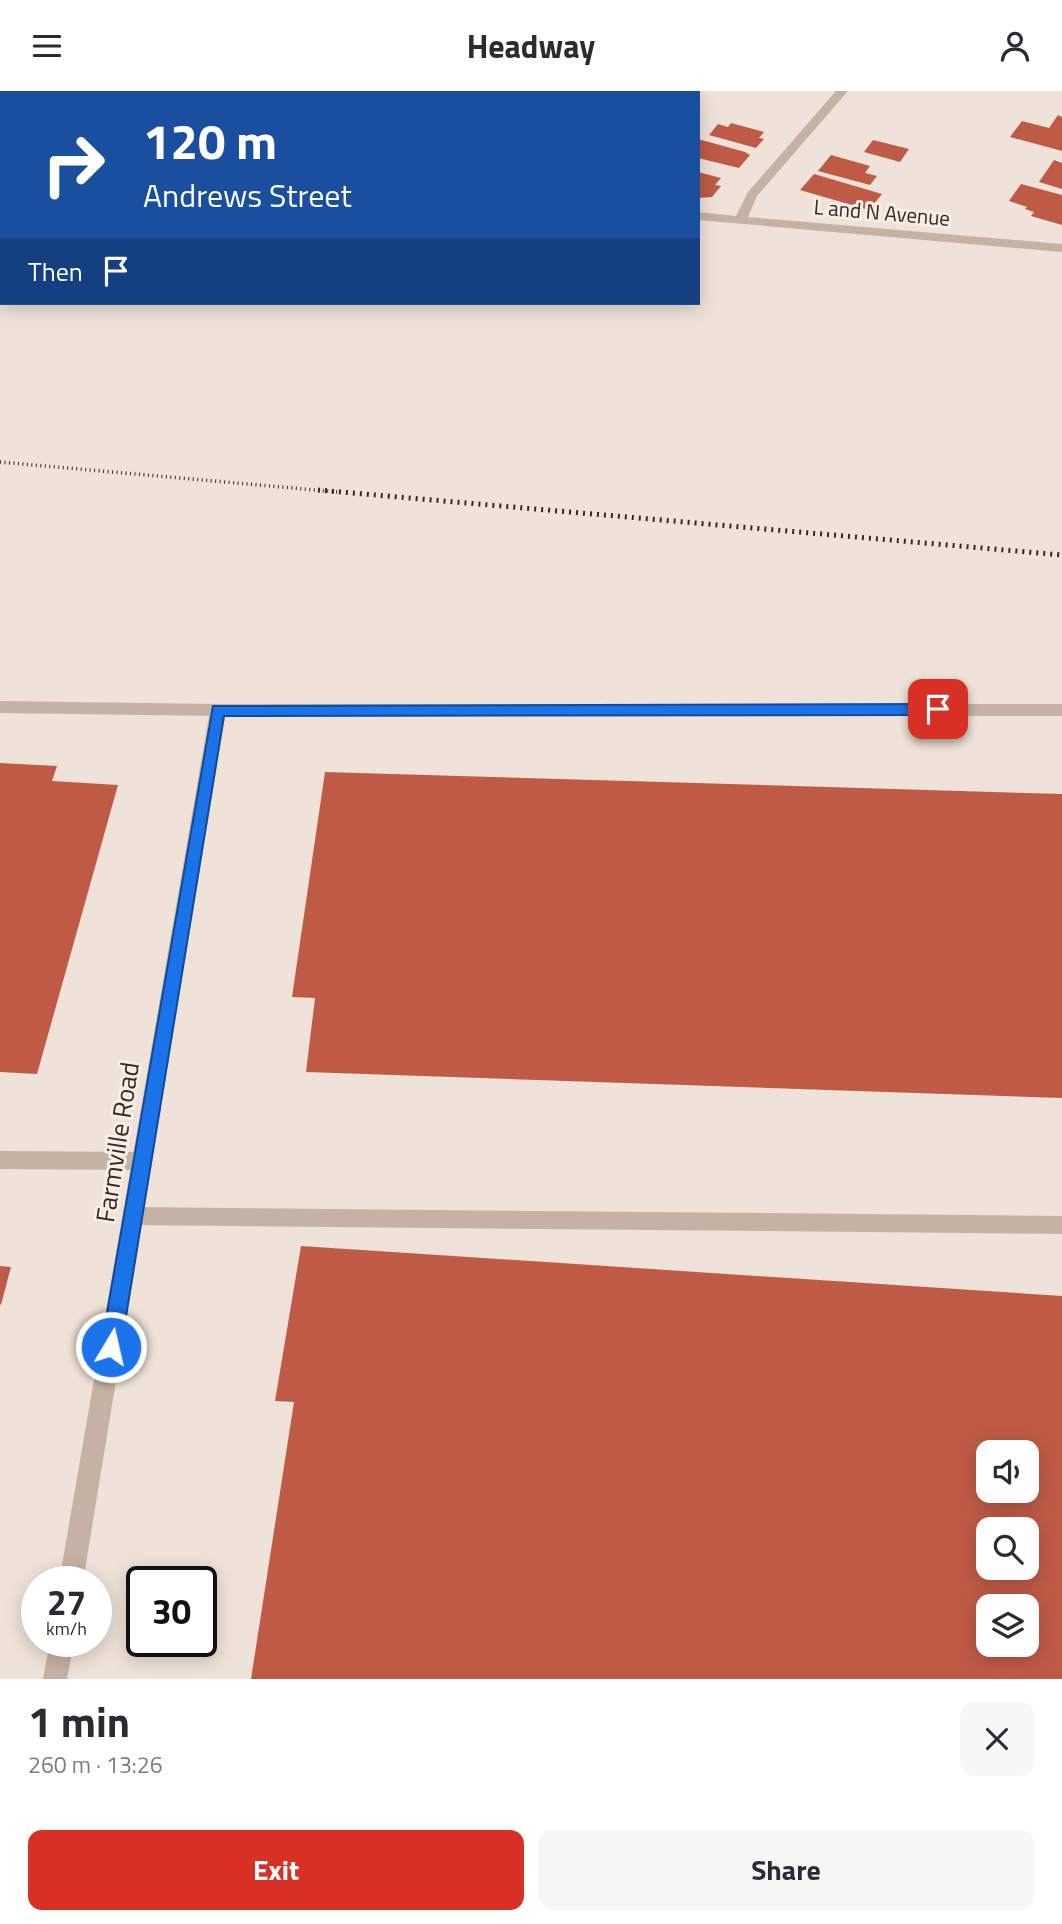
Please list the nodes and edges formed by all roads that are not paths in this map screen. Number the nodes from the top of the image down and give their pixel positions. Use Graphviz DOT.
graph roads {
  1 [pos="842,91"];
  2 [pos="700,216"];
  3 [pos="741,219"];
  4 [pos="1062,248"];
  5 [pos="0,707"];
  6 [pos="218,710"];
  7 [pos="1062,710"];
  8 [pos="0,1160"];
  9 [pos="142,1161"];
  10 [pos="133,1216"];
  11 [pos="1062,1225"];
  12 [pos="75,1566"];
  13 [pos="59,1657"];
  14 [pos="55,1679"];
  1 -- 3 [label="street"];
  2 -- 3 [label="street, L and N Avenue"];
  3 -- 4 [label="street, L and N Avenue"];
  5 -- 6 [label="street"];
  6 -- 7 [label="street"];
  6 -- 9 [label="street, Farmville Road"];
  8 -- 9 [label="street"];
  9 -- 10 [label="street, Farmville Road"];
  10 -- 11 [label="street"];
  10 -- 12 [label="street, Farmville Road"];
  13 -- 14 [label="street"];
}
